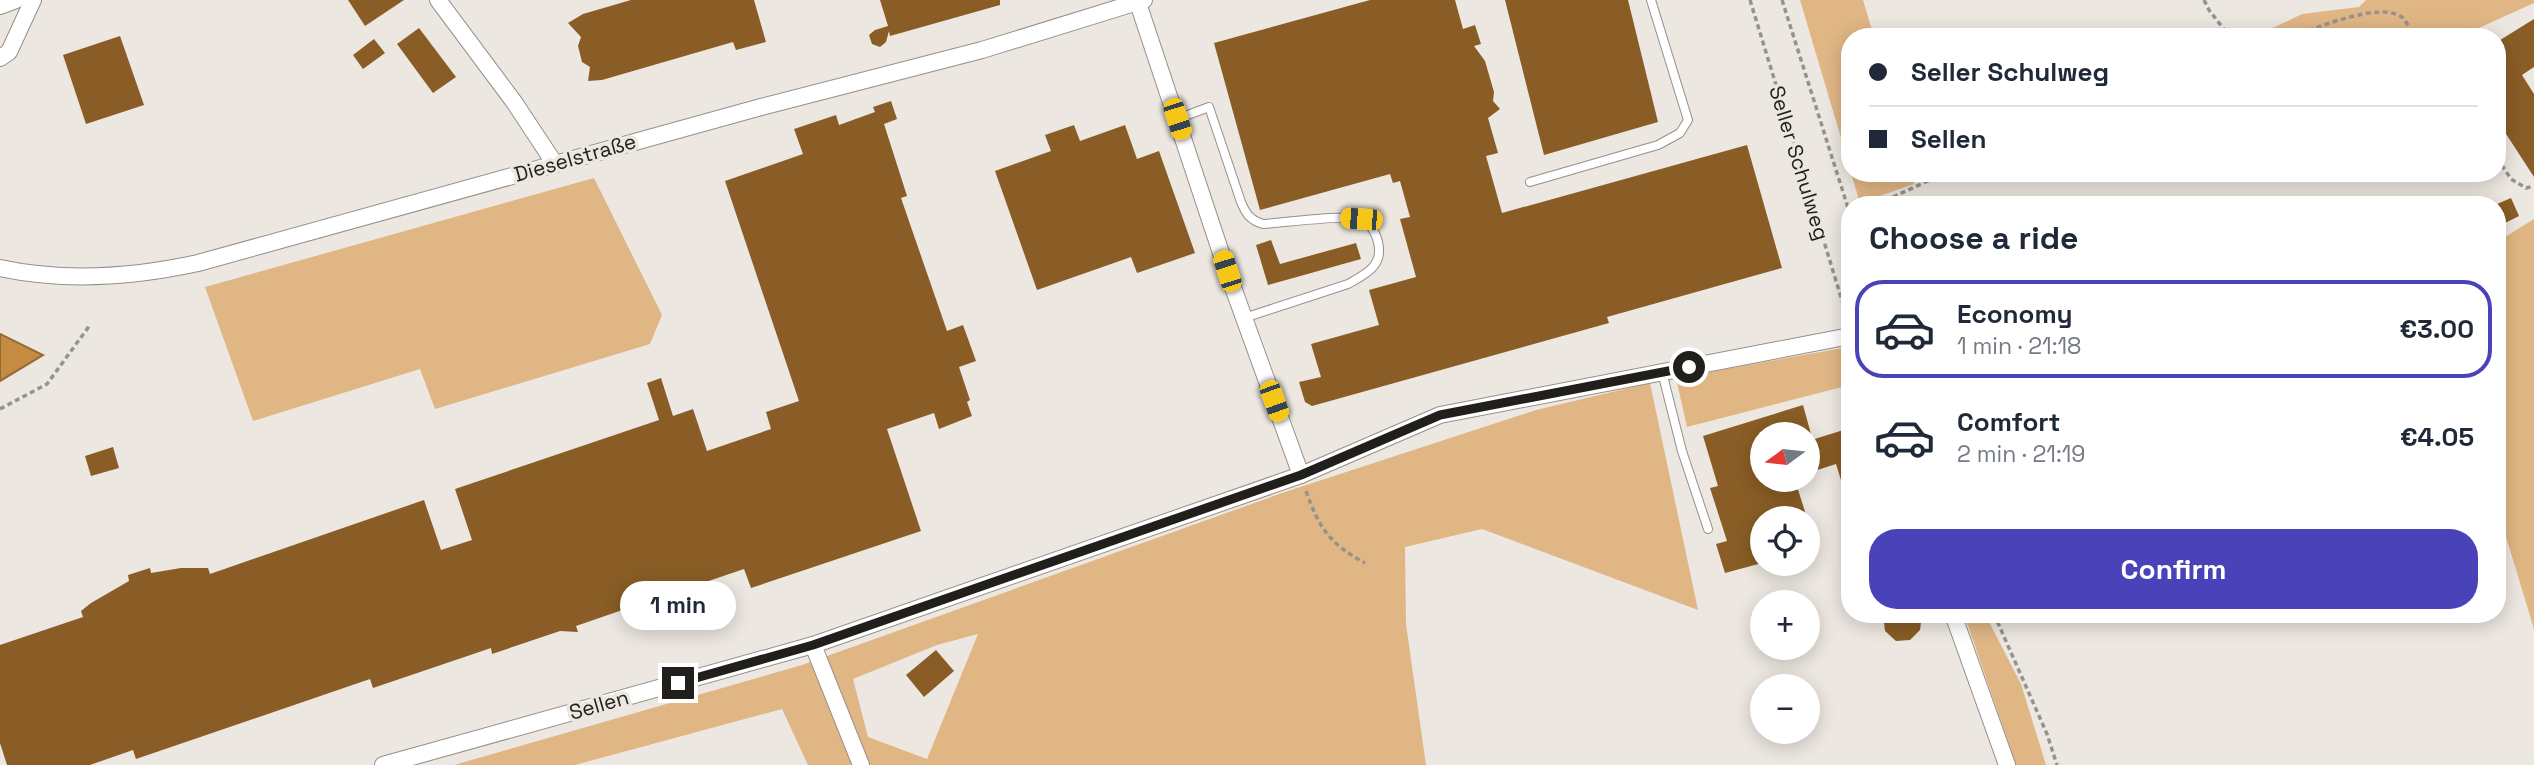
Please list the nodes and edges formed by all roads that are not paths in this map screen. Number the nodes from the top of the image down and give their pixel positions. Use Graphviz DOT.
graph roads {
  1 [pos="16,0"];
  2 [pos="33,0"];
  3 [pos="438,0"];
  4 [pos="1651,0"];
  5 [pos="1139,1"];
  6 [pos="0,6"];
  7 [pos="0,58"];
  8 [pos="1177,119"];
  9 [pos="555,164"];
  10 [pos="1530,182"];
  11 [pos="0,268"];
  12 [pos="1244,318"];
  13 [pos="1841,338"];
  14 [pos="1662,372"];
  15 [pos="1301,475"];
  16 [pos="1708,529"];
  17 [pos="1956,623"];
  18 [pos="813,645"];
  19 [pos="383,765"];
  20 [pos="862,765"];
  21 [pos="2007,765"];
  1 -- 6 [label="street"];
  2 -- 7 [label="street"];
  3 -- 9 [label="street"];
  4 -- 10 [label="lane"];
  5 -- 8 [label="street"];
  5 -- 9 [label="street, Dieselstraße"];
  8 -- 12 [label="street"];
  8 -- 12 [label="lane"];
  9 -- 11 [label="street, Dieselstraße"];
  12 -- 15 [label="street"];
  13 -- 14 [label="street"];
  14 -- 15 [label="street"];
  14 -- 16 [label="lane"];
  15 -- 18 [label="street"];
  17 -- 21 [label="street"];
  18 -- 19 [label="street, Sellen"];
  18 -- 20 [label="street"];
}
